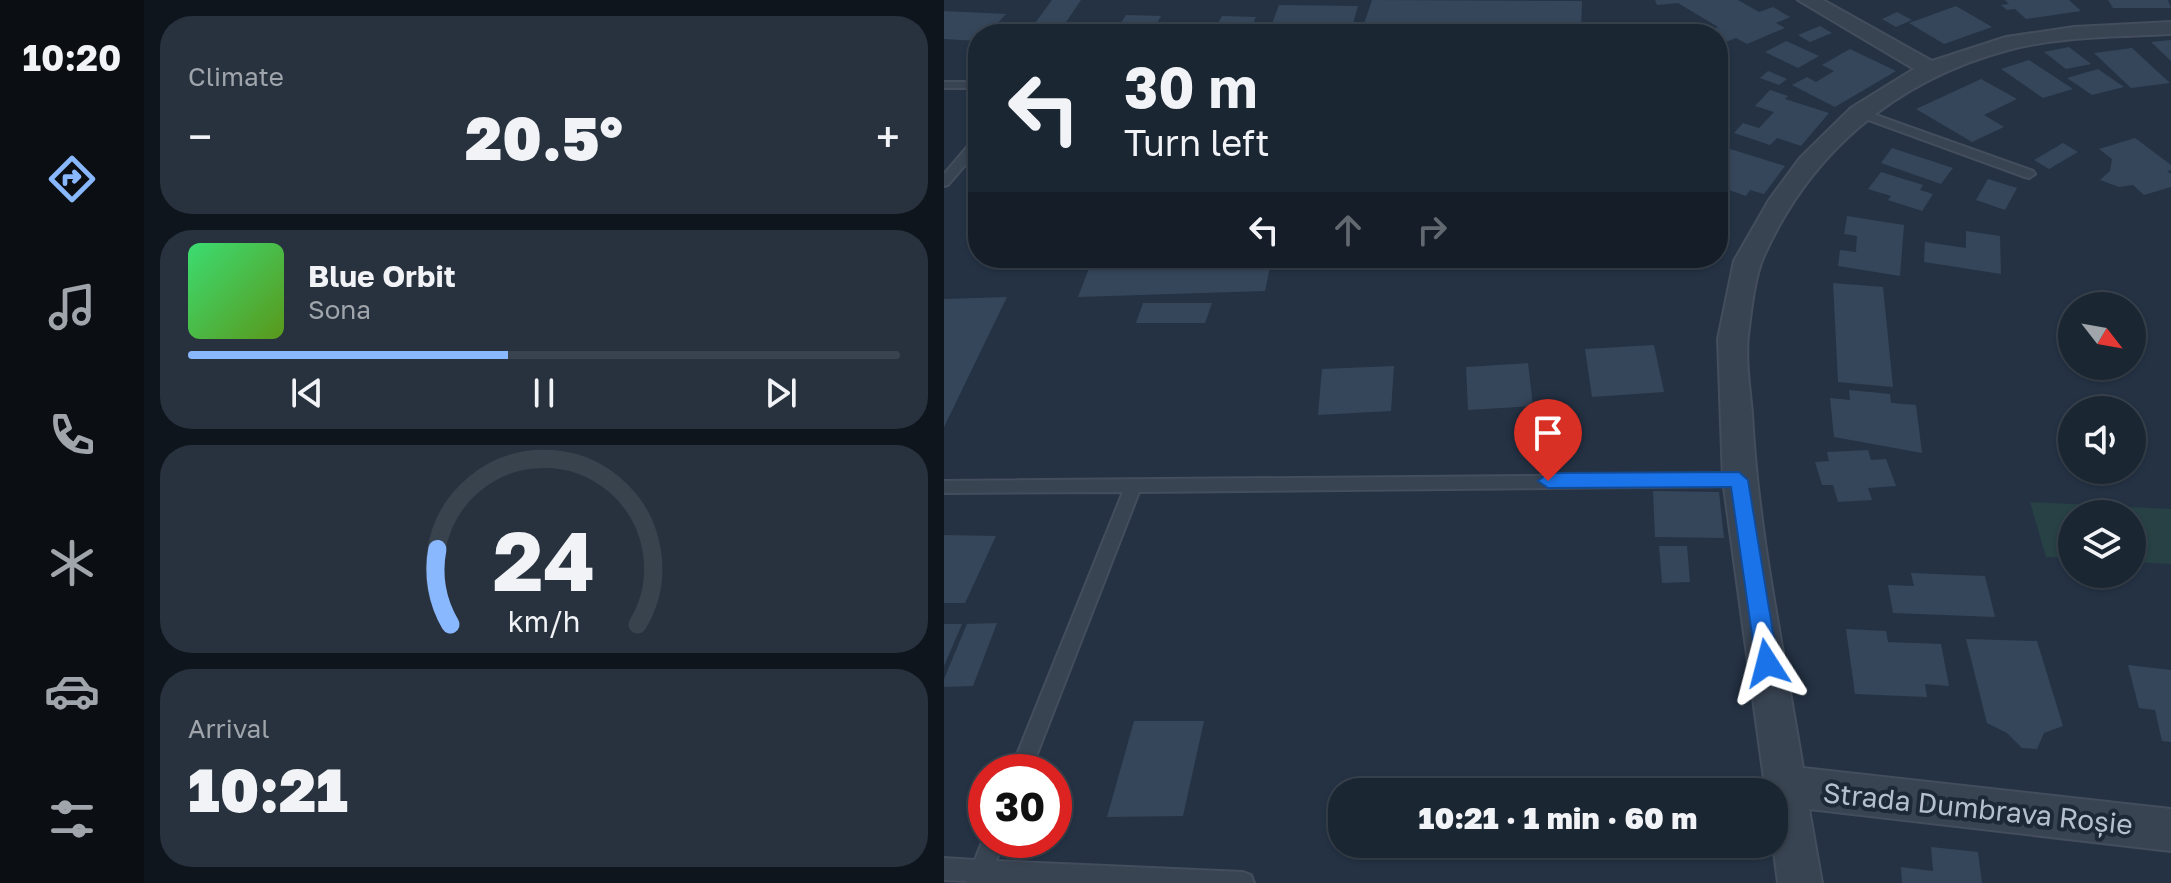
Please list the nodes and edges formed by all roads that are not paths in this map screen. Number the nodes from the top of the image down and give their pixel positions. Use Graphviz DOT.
graph roads {
  1 [pos="1808,0"];
  2 [pos="2171,28"];
  3 [pos="1930,69"];
  4 [pos="944,85"];
  5 [pos="968,85"];
  6 [pos="1859,113"];
  7 [pos="968,154"];
  8 [pos="2029,174"];
  9 [pos="944,182"];
  10 [pos="1739,480"];
  11 [pos="1134,484"];
  12 [pos="944,487"];
  13 [pos="1027,754"];
  14 [pos="1784,778"];
  15 [pos="1788,786"];
  16 [pos="1788,805"];
  17 [pos="2171,830"];
  18 [pos="986,858"];
  19 [pos="944,869"];
  20 [pos="979,877"];
  21 [pos="1243,883"];
  22 [pos="1800,883"];
  1 -- 3 [label="street"];
  2 -- 3 [label="street"];
  3 -- 6 [label="street"];
  4 -- 5 [label="lane"];
  6 -- 8 [label="lane"];
  6 -- 10 [label="street"];
  7 -- 9 [label="lane"];
  10 -- 11 [label="lane"];
  10 -- 14 [label="street"];
  11 -- 12 [label="lane"];
  11 -- 13 [label="lane"];
  15 -- 17 [label="street, Strada Dumbrava Roșie"];
  16 -- 22 [label="street"];
  18 -- 20 [label="lane"];
  19 -- 20 [label="lane"];
  20 -- 21 [label="lane"];
}
